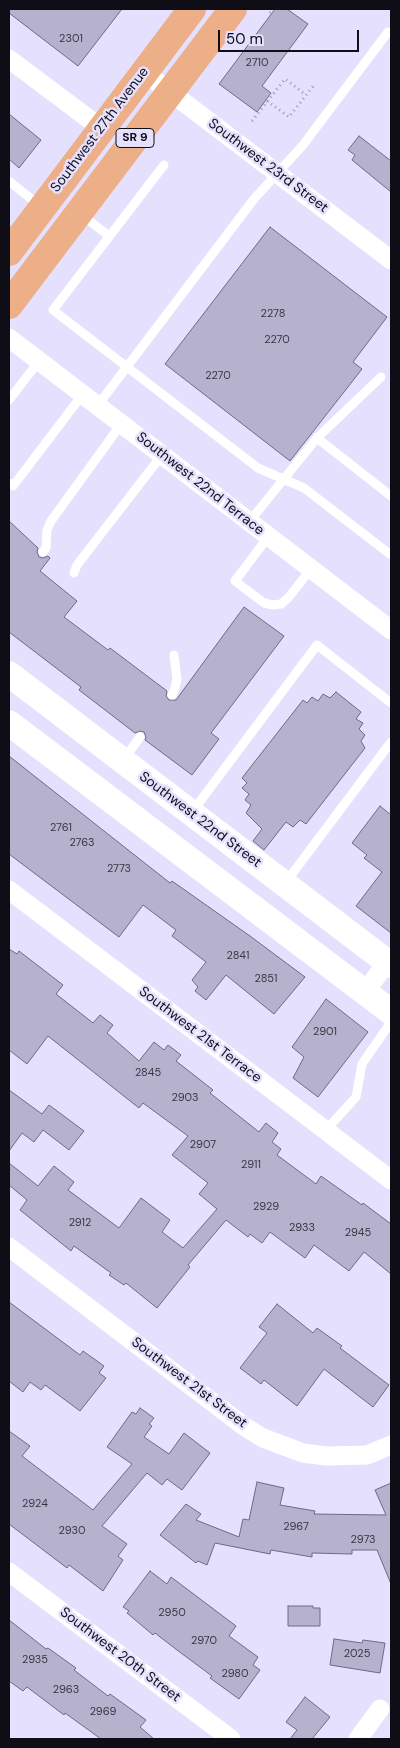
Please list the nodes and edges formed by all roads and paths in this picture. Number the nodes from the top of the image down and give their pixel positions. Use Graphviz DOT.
graph roads {
  1 [pos="192,9"];
  2 [pos="233,9"];
  3 [pos="274,9"];
  4 [pos="270,13"];
  5 [pos="388,32"];
  6 [pos="9,59"];
  7 [pos="144,72"];
  8 [pos="314,85"];
  9 [pos="170,92"];
  10 [pos="306,95"];
  11 [pos="267,101"];
  12 [pos="252,120"];
  13 [pos="101,128"];
  14 [pos="164,165"];
  15 [pos="278,173"];
  16 [pos="9,181"];
  17 [pos="100,185"];
  18 [pos="42,208"];
  19 [pos="79,212"];
  20 [pos="109,236"];
  21 [pos="9,252"];
  22 [pos="391,260"];
  23 [pos="9,306"];
  24 [pos="9,338"];
  25 [pos="39,361"];
  26 [pos="128,366"];
  27 [pos="381,377"];
  28 [pos="9,400"];
  29 [pos="90,400"];
  30 [pos="122,423"];
  31 [pos="317,438"];
  32 [pos="162,455"];
  33 [pos="284,480"];
  34 [pos="9,484"];
  35 [pos="391,496"];
  36 [pos="250,522"];
  37 [pos="268,537"];
  38 [pos="43,552"];
  39 [pos="391,555"];
  40 [pos="311,569"];
  41 [pos="74,572"];
  42 [pos="391,630"];
  43 [pos="174,655"];
  44 [pos="9,674"];
  45 [pos="172,695"];
  46 [pos="391,703"];
  47 [pos="9,723"];
  48 [pos="140,737"];
  49 [pos="391,742"];
  50 [pos="122,762"];
  51 [pos="99,792"];
  52 [pos="191,813"];
  53 [pos="284,884"];
  54 [pos="9,890"];
  55 [pos="390,961"];
  56 [pos="365,992"];
  57 [pos="391,1012"];
  58 [pos="391,1022"];
  59 [pos="326,1130"];
  60 [pos="389,1173"];
  61 [pos="9,1247"];
  62 [pos="391,1445"];
  63 [pos="9,1572"];
  64 [pos="380,1709"];
  65 [pos="231,1739"];
  66 [pos="358,1739"];
  1 -- 7 [label="highway, Southwest 27th Avenue / SR 9"];
  2 -- 9 [label="highway, SR 9"];
  3 -- 4 [label="path"];
  5 -- 15 [label="lane"];
  6 -- 13 [label="street"];
  7 -- 9 [label="street, Southwest 23rd Street"];
  7 -- 13 [label="highway, Southwest 27th Avenue / SR 9"];
  8 -- 10 [label="path"];
  9 -- 15 [label="street, Southwest 23rd Street"];
  9 -- 17 [label="highway, SR 9"];
  10 -- 11 [label="path"];
  10 -- 11 [label="path"];
  11 -- 12 [label="path"];
  13 -- 17 [label="highway"];
  13 -- 18 [label="highway, Southwest 27th Avenue / SR 9"];
  14 -- 20 [label="lane"];
  15 -- 22 [label="street, Southwest 23rd Street"];
  15 -- 26 [label="lane"];
  16 -- 18 [label="lane"];
  17 -- 19 [label="highway, SR 9"];
  18 -- 21 [label="highway, Southwest 27th Avenue / SR 9"];
  19 -- 20 [label="lane"];
  19 -- 23 [label="highway, SR 9"];
  20 -- 26 [label="lane"];
  24 -- 25 [label="street, Southwest 22nd Terrace"];
  25 -- 28 [label="lane"];
  25 -- 29 [label="street, Southwest 22nd Terrace"];
  26 -- 29 [label="lane"];
  26 -- 33 [label="lane"];
  27 -- 31 [label="lane"];
  29 -- 30 [label="street, Southwest 22nd Terrace"];
  29 -- 34 [label="lane"];
  30 -- 32 [label="street, Southwest 22nd Terrace"];
  30 -- 38 [label="lane"];
  31 -- 33 [label="lane"];
  31 -- 35 [label="lane"];
  32 -- 36 [label="street, Southwest 22nd Terrace"];
  32 -- 41 [label="lane"];
  33 -- 36 [label="lane"];
  33 -- 39 [label="lane"];
  36 -- 37 [label="street, Southwest 22nd Terrace"];
  37 -- 40 [label="street, Southwest 22nd Terrace"];
  37 -- 40 [label="lane"];
  40 -- 42 [label="street, Southwest 22nd Terrace"];
  43 -- 45 [label="lane"];
  44 -- 50 [label="main road, Southwest 22nd Street"];
  46 -- 52 [label="lane"];
  47 -- 51 [label="main road"];
  48 -- 50 [label="lane"];
  49 -- 53 [label="lane"];
  50 -- 51 [label="main road"];
  50 -- 52 [label="main road, Southwest 22nd Street"];
  51 -- 56 [label="main road"];
  52 -- 53 [label="main road, Southwest 22nd Street"];
  53 -- 55 [label="main road, Southwest 22nd Street"];
  54 -- 59 [label="street, Southwest 21st Terrace"];
  55 -- 56 [label="street"];
  56 -- 57 [label="main road"];
  58 -- 59 [label="lane"];
  59 -- 60 [label="street, Southwest 21st Terrace"];
  61 -- 62 [label="street, Southwest 21st Street"];
  63 -- 65 [label="street, Southwest 20th Street"];
  64 -- 66 [label="street"];
}
